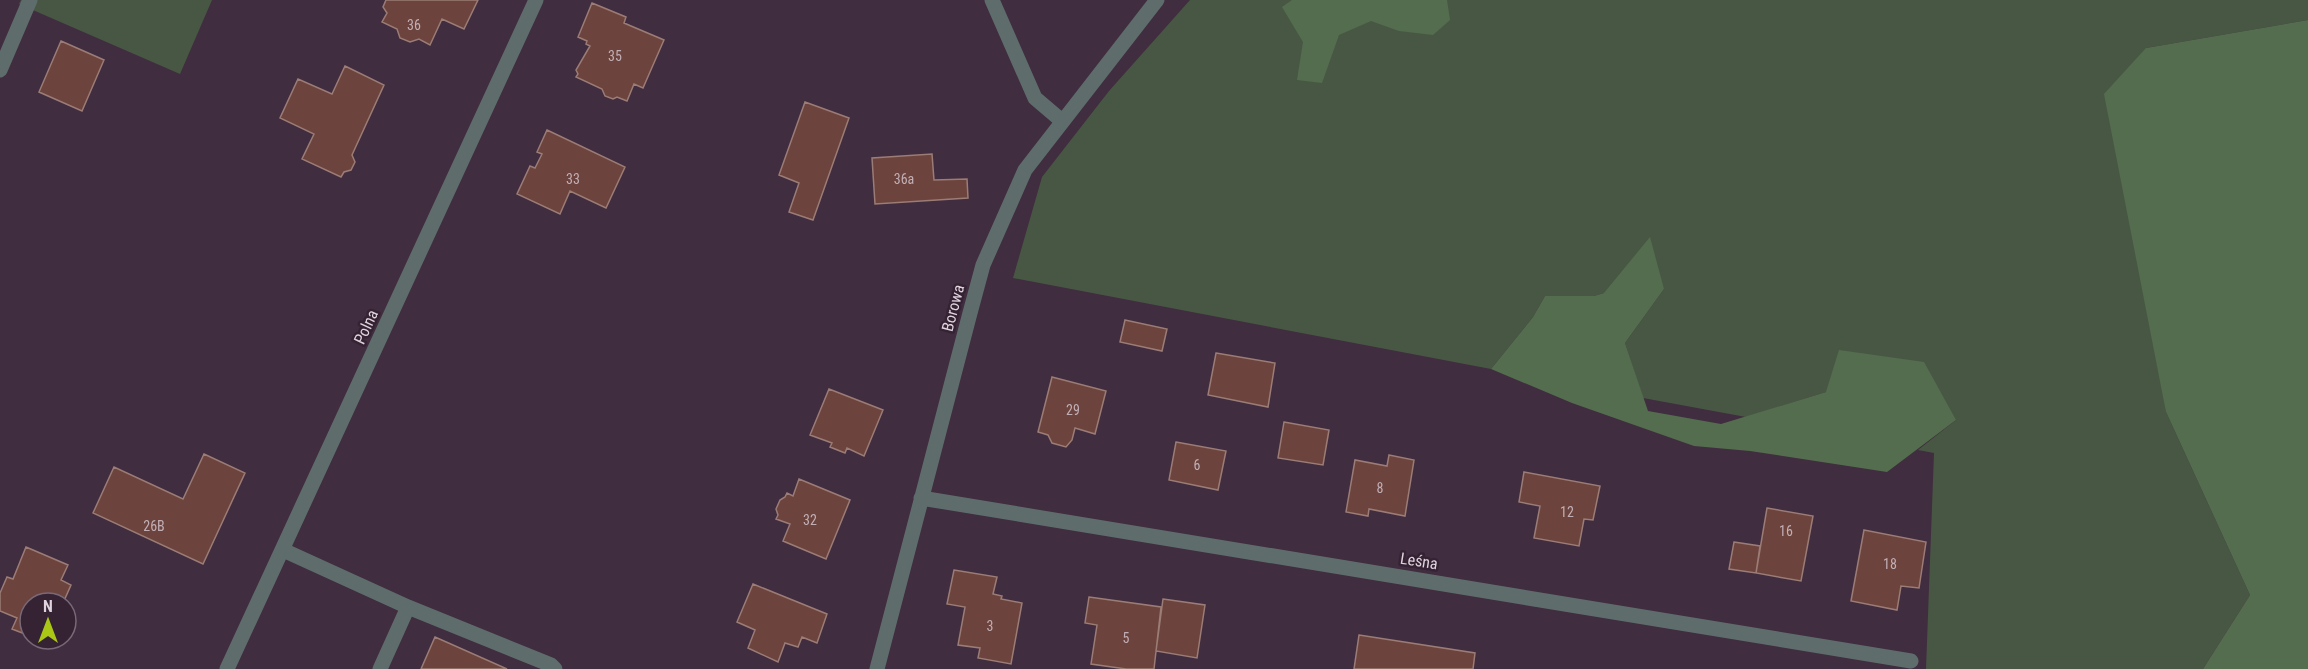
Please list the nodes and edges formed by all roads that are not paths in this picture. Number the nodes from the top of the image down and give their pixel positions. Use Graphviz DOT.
graph roads {
  1 [pos="30,0"];
  2 [pos="536,0"];
  3 [pos="992,0"];
  4 [pos="1157,0"];
  5 [pos="0,70"];
  6 [pos="1062,121"];
  7 [pos="921,498"];
  8 [pos="283,550"];
  9 [pos="408,607"];
  10 [pos="1911,661"];
  11 [pos="227,669"];
  12 [pos="380,669"];
  13 [pos="555,669"];
  14 [pos="877,669"];
  1 -- 5 [label="street"];
  2 -- 8 [label="street, Polna"];
  3 -- 6 [label="street"];
  4 -- 6 [label="street, Borowa"];
  6 -- 7 [label="street, Borowa"];
  7 -- 10 [label="street, Leśna"];
  7 -- 14 [label="street, Borowa"];
  8 -- 9 [label="street"];
  8 -- 11 [label="street, Polna"];
  9 -- 12 [label="street"];
  9 -- 13 [label="street"];
}
